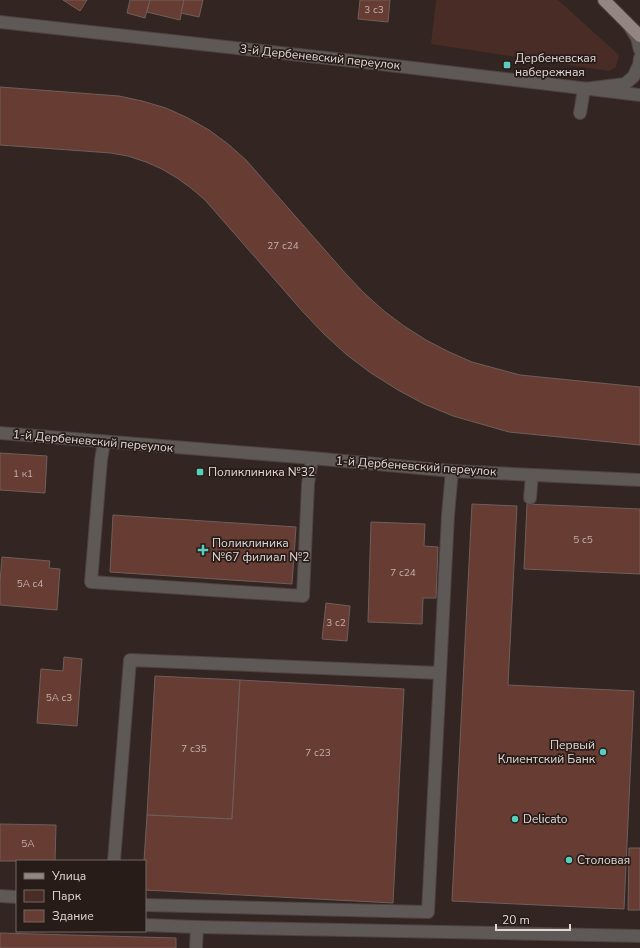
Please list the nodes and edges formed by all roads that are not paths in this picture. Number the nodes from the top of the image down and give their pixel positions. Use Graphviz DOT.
graph roads {
  1 [pos="604,0"];
  2 [pos="0,22"];
  3 [pos="627,23"];
  4 [pos="640,36"];
  5 [pos="640,50"];
  6 [pos="640,58"];
  7 [pos="584,89"];
  8 [pos="640,95"];
  9 [pos="580,113"];
  10 [pos="0,433"];
  11 [pos="104,442"];
  12 [pos="312,458"];
  13 [pos="452,471"];
  14 [pos="532,475"];
  15 [pos="640,480"];
  16 [pos="530,498"];
  17 [pos="440,672"];
  18 [pos="114,860"];
  19 [pos="0,896"];
  20 [pos="16,896"];
  21 [pos="146,905"];
  22 [pos="146,925"];
  23 [pos="197,927"];
  24 [pos="640,936"];
  25 [pos="196,948"];
  1 -- 3 [label="main road"];
  2 -- 7 [label="street, 3-й Дербеневский переулок"];
  3 -- 4 [label="main road"];
  3 -- 5 [label="street"];
  6 -- 7 [label="street"];
  7 -- 8 [label="street, 3-й Дербеневский переулок"];
  7 -- 9 [label="street"];
  10 -- 11 [label="street, 1-й Дербеневский переулок"];
  11 -- 12 [label="street, 1-й Дербеневский переулок"];
  11 -- 12 [label="street"];
  12 -- 13 [label="street, 1-й Дербеневский переулок"];
  13 -- 14 [label="street, 1-й Дербеневский переулок"];
  13 -- 17 [label="street"];
  14 -- 15 [label="street, 1-й Дербеневский переулок"];
  14 -- 16 [label="street"];
  17 -- 18 [label="street"];
  17 -- 21 [label="street"];
  19 -- 20 [label="street"];
  22 -- 23 [label="street"];
  23 -- 24 [label="street"];
  23 -- 25 [label="street"];
}
